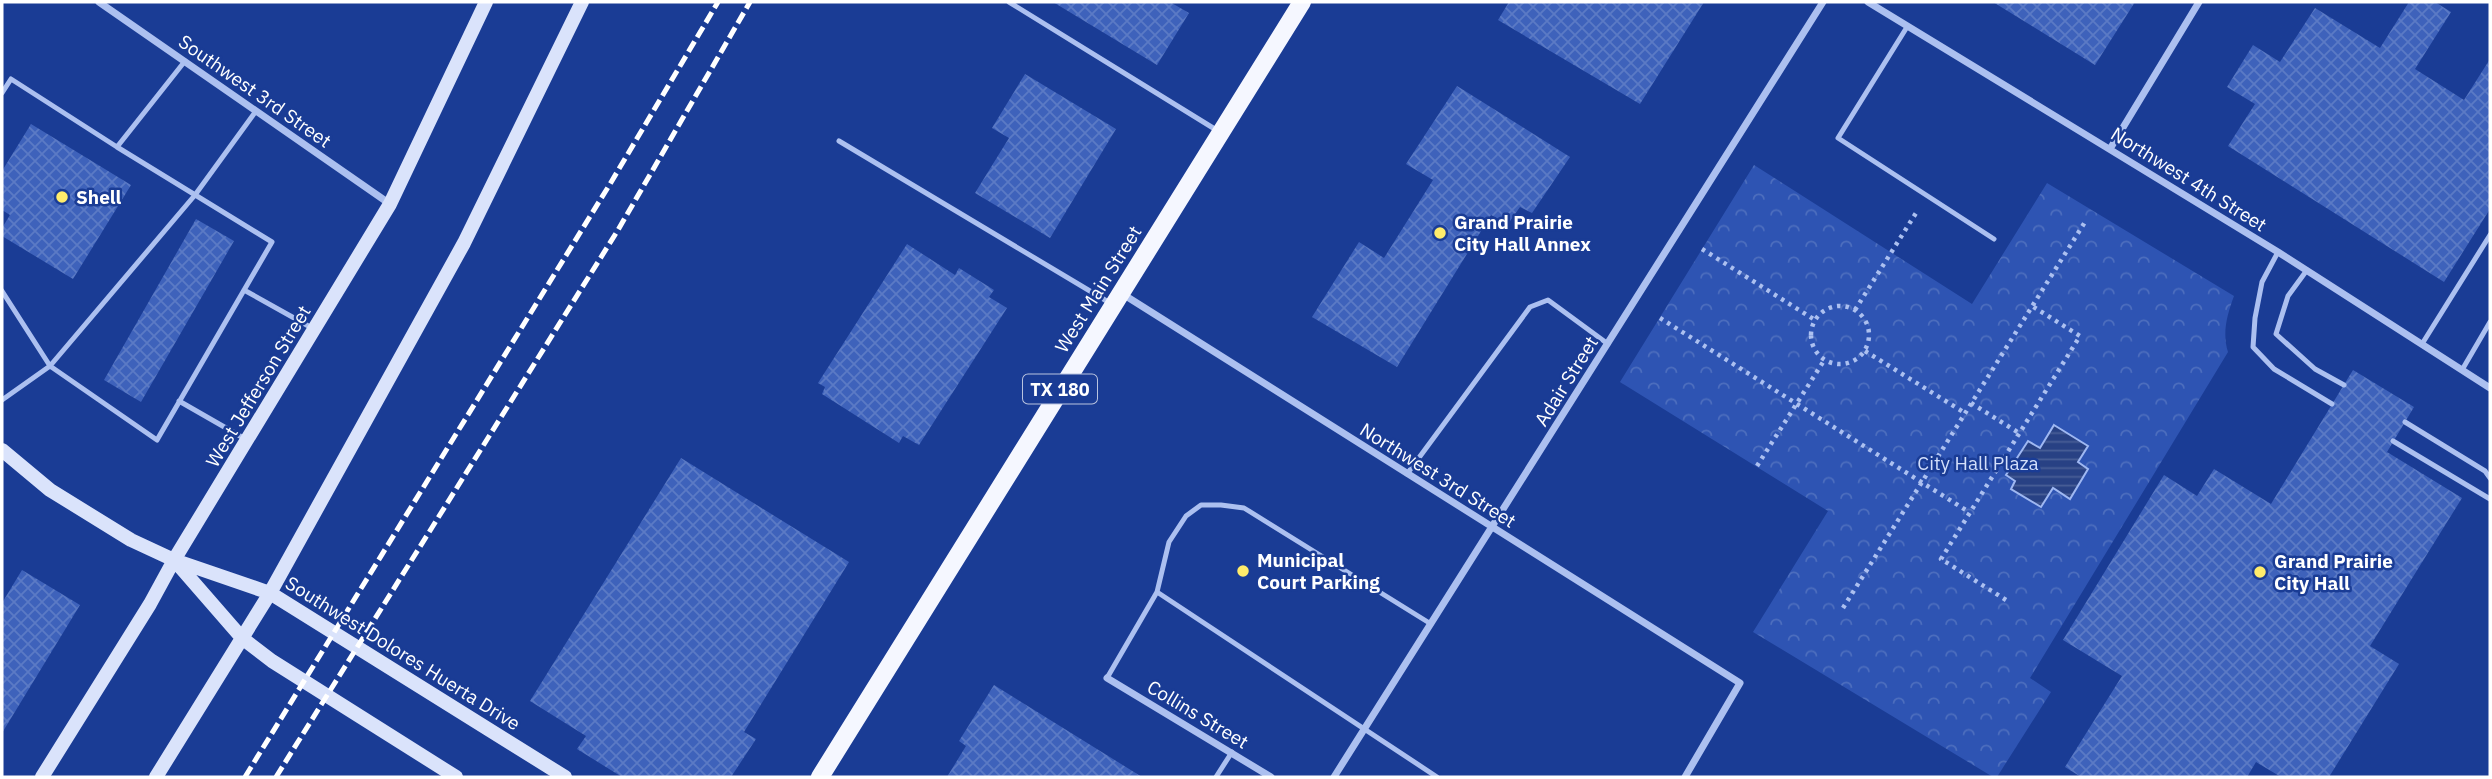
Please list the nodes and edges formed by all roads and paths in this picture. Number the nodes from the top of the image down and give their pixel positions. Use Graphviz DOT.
graph roads {
  1 [pos="100,2"];
  2 [pos="486,2"];
  3 [pos="582,2"];
  4 [pos="1010,2"];
  5 [pos="1302,2"];
  6 [pos="1824,2"];
  7 [pos="1868,2"];
  8 [pos="2199,2"];
  9 [pos="1908,27"];
  10 [pos="185,61"];
  11 [pos="2,93"];
  12 [pos="256,111"];
  13 [pos="1220,132"];
  14 [pos="839,141"];
  15 [pos="117,146"];
  16 [pos="2110,149"];
  17 [pos="195,195"];
  18 [pos="1926,195"];
  19 [pos="390,204"];
  20 [pos="2085,222"];
  21 [pos="2490,235"];
  22 [pos="1994,239"];
  23 [pos="1702,249"];
  24 [pos="2278,252"];
  25 [pos="2306,270"];
  26 [pos="244,290"];
  27 [pos="2,291"];
  28 [pos="1117,299"];
  29 [pos="2032,306"];
  30 [pos="1855,310"];
  31 [pos="1660,318"];
  32 [pos="1815,320"];
  33 [pos="2490,322"];
  34 [pos="314,330"];
  35 [pos="1608,344"];
  36 [pos="2422,344"];
  37 [pos="1864,351"];
  38 [pos="1825,359"];
  39 [pos="50,366"];
  40 [pos="2462,370"];
  41 [pos="2344,385"];
  42 [pos="2490,388"];
  43 [pos="2,400"];
  44 [pos="179,401"];
  45 [pos="1971,403"];
  46 [pos="1797,404"];
  47 [pos="2332,404"];
  48 [pos="1965,413"];
  49 [pos="2404,422"];
  50 [pos="2020,433"];
  51 [pos="248,440"];
  52 [pos="2393,441"];
  53 [pos="2,450"];
  54 [pos="1757,466"];
  55 [pos="1407,474"];
  56 [pos="2490,478"];
  57 [pos="1922,482"];
  58 [pos="2490,499"];
  59 [pos="1969,512"];
  60 [pos="1492,527"];
  61 [pos="174,560"];
  62 [pos="1157,592"];
  63 [pos="270,593"];
  64 [pos="2006,600"];
  65 [pos="1843,608"];
  66 [pos="1431,624"];
  67 [pos="242,638"];
  68 [pos="1107,678"];
  69 [pos="1364,730"];
  70 [pos="1232,752"];
  71 [pos="42,777"];
  72 [pos="156,777"];
  73 [pos="456,777"];
  74 [pos="565,777"];
  75 [pos="820,777"];
  76 [pos="1216,777"];
  77 [pos="1271,777"];
  78 [pos="1334,777"];
  79 [pos="1437,777"];
  80 [pos="1685,777"];
  1 -- 10 [label="street, Southwest 3rd Street"];
  2 -- 19 [label="main road, West Jefferson Street"];
  3 -- 63 [label="main road"];
  4 -- 13 [label="lane"];
  5 -- 13 [label="main road, West Main Street / TX 180"];
  6 -- 35 [label="street, Adair Street"];
  7 -- 9 [label="street, Northwest 4th Street"];
  8 -- 16 [label="street"];
  9 -- 16 [label="street, Northwest 4th Street"];
  9 -- 18 [label="lane"];
  10 -- 12 [label="street, Southwest 3rd Street"];
  10 -- 15 [label="lane"];
  11 -- 15 [label="lane"];
  12 -- 17 [label="lane"];
  12 -- 19 [label="street, Southwest 3rd Street"];
  13 -- 28 [label="main road, West Main Street / TX 180"];
  14 -- 28 [label="lane"];
  15 -- 17 [label="lane"];
  16 -- 24 [label="street, Northwest 4th Street"];
  17 -- 26 [label="lane"];
  17 -- 39 [label="lane"];
  18 -- 22 [label="lane"];
  18 -- 30 [label="path"];
  19 -- 34 [label="main road, West Jefferson Street"];
  20 -- 29 [label="path"];
  21 -- 36 [label="lane"];
  23 -- 32 [label="path"];
  24 -- 25 [label="street, Northwest 4th Street"];
  24 -- 47 [label="lane"];
  25 -- 36 [label="street, Northwest 4th Street"];
  25 -- 41 [label="lane"];
  26 -- 34 [label="lane"];
  26 -- 44 [label="lane"];
  27 -- 39 [label="lane"];
  28 -- 55 [label="street, Northwest 3rd Street"];
  28 -- 75 [label="main road, West Main Street / TX 180"];
  29 -- 45 [label="path"];
  29 -- 50 [label="path"];
  30 -- 32 [label="path"];
  30 -- 37 [label="path"];
  31 -- 46 [label="path"];
  32 -- 38 [label="path"];
  33 -- 40 [label="lane"];
  34 -- 51 [label="main road, West Jefferson Street"];
  35 -- 55 [label="lane"];
  35 -- 60 [label="street, Adair Street"];
  36 -- 40 [label="street, Northwest 4th Street"];
  37 -- 38 [label="path"];
  37 -- 48 [label="path"];
  38 -- 46 [label="path"];
  39 -- 43 [label="lane"];
  39 -- 44 [label="lane"];
  40 -- 42 [label="street, Northwest 4th Street"];
  44 -- 51 [label="lane"];
  45 -- 48 [label="path"];
  45 -- 50 [label="path"];
  46 -- 54 [label="path"];
  46 -- 57 [label="path"];
  48 -- 57 [label="path"];
  49 -- 56 [label="lane"];
  50 -- 59 [label="path"];
  51 -- 61 [label="main road, West Jefferson Street"];
  52 -- 58 [label="lane"];
  53 -- 61 [label="main road, Southwest Dolores Huerta Drive"];
  55 -- 60 [label="street, Northwest 3rd Street"];
  57 -- 59 [label="path"];
  57 -- 65 [label="path"];
  59 -- 64 [label="path"];
  60 -- 66 [label="street, Adair Street"];
  60 -- 80 [label="street, Northwest 3rd Street"];
  61 -- 63 [label="main road, Southwest Dolores Huerta Drive"];
  61 -- 67 [label="main road, Southwest Dolores Huerta Drive"];
  61 -- 71 [label="main road, West Jefferson Street"];
  62 -- 66 [label="lane"];
  62 -- 68 [label="lane"];
  62 -- 69 [label="lane"];
  63 -- 67 [label="main road"];
  63 -- 74 [label="main road, Southwest Dolores Huerta Drive"];
  66 -- 69 [label="street, Adair Street"];
  67 -- 72 [label="main road"];
  67 -- 73 [label="main road, Southwest Dolores Huerta Drive"];
  68 -- 70 [label="street, Collins Street"];
  69 -- 78 [label="street, Adair Street"];
  69 -- 79 [label="lane"];
  70 -- 76 [label="lane"];
  70 -- 77 [label="street, Collins Street"];
}
